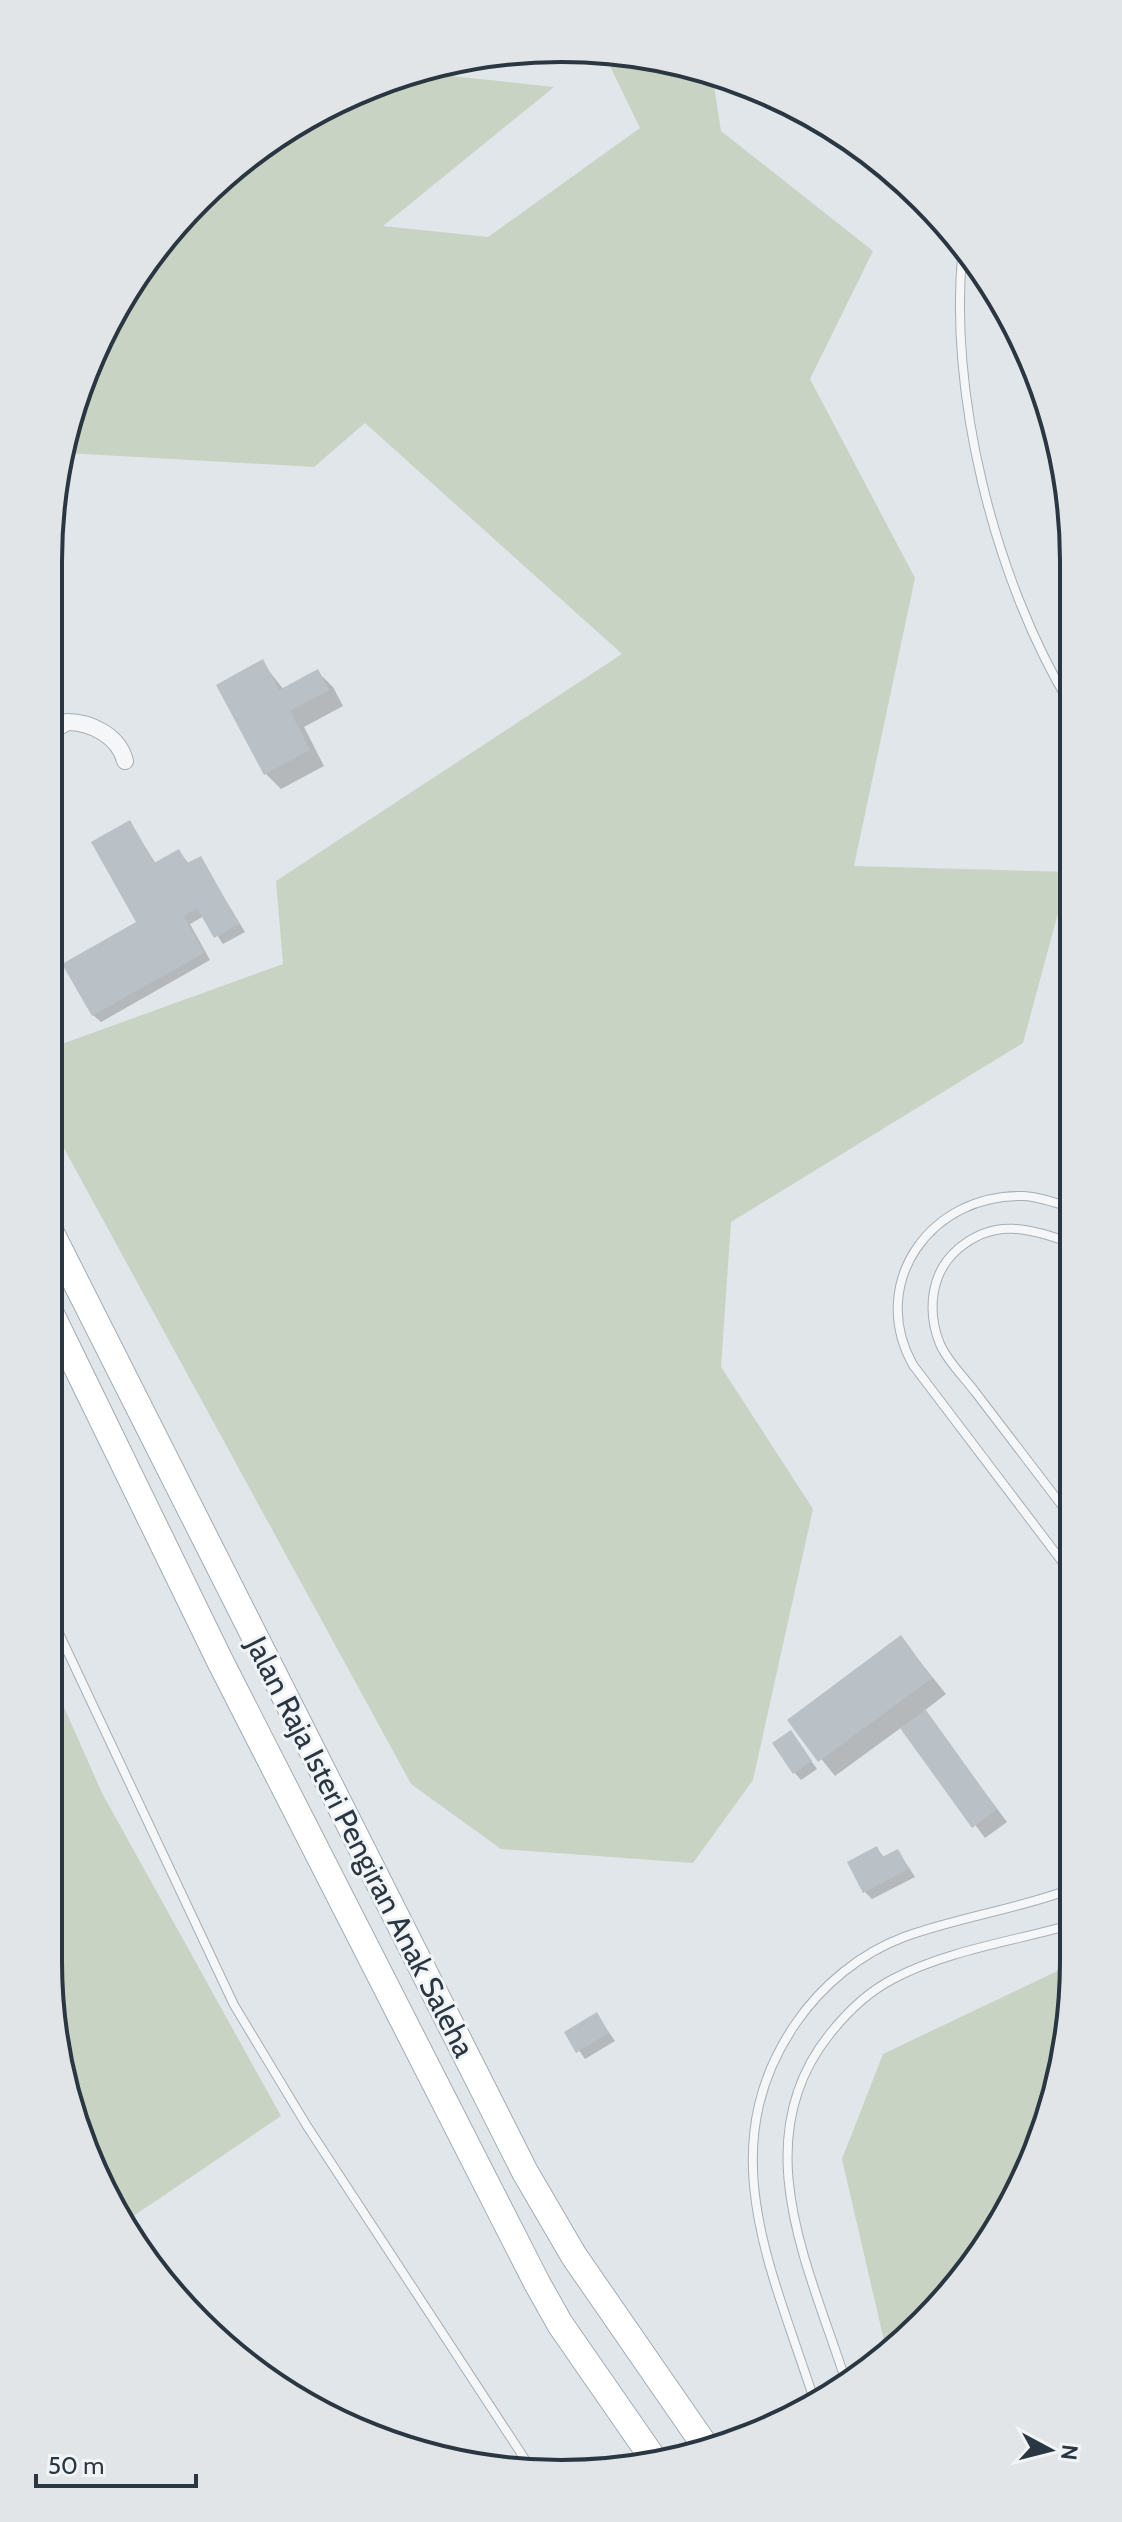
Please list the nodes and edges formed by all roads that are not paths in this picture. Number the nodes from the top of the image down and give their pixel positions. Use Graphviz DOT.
graph roads {
  1 [pos="962,264"];
  2 [pos="1060,688"];
  3 [pos="62,725"];
  4 [pos="125,761"];
  5 [pos="1060,1205"];
  6 [pos="1060,1239"];
  7 [pos="62,1255"];
  8 [pos="62,1337"];
  9 [pos="1060,1503"];
  10 [pos="1060,1559"];
  11 [pos="62,1640"];
  12 [pos="1060,1892"];
  13 [pos="1060,1928"];
  14 [pos="843,2372"];
  15 [pos="812,2392"];
  16 [pos="701,2440"];
  17 [pos="649,2452"];
  18 [pos="525,2459"];
  1 -- 2 [label="lane"];
  3 -- 4 [label="street"];
  5 -- 10 [label="lane"];
  6 -- 9 [label="lane"];
  7 -- 16 [label="main road, Jalan Raja Isteri Pengiran Anak Saleha"];
  8 -- 17 [label="main road, Jalan Raja Isteri Pengiran Anak Saleha"];
  11 -- 18 [label="lane"];
  12 -- 15 [label="lane"];
  13 -- 14 [label="lane"];
}
